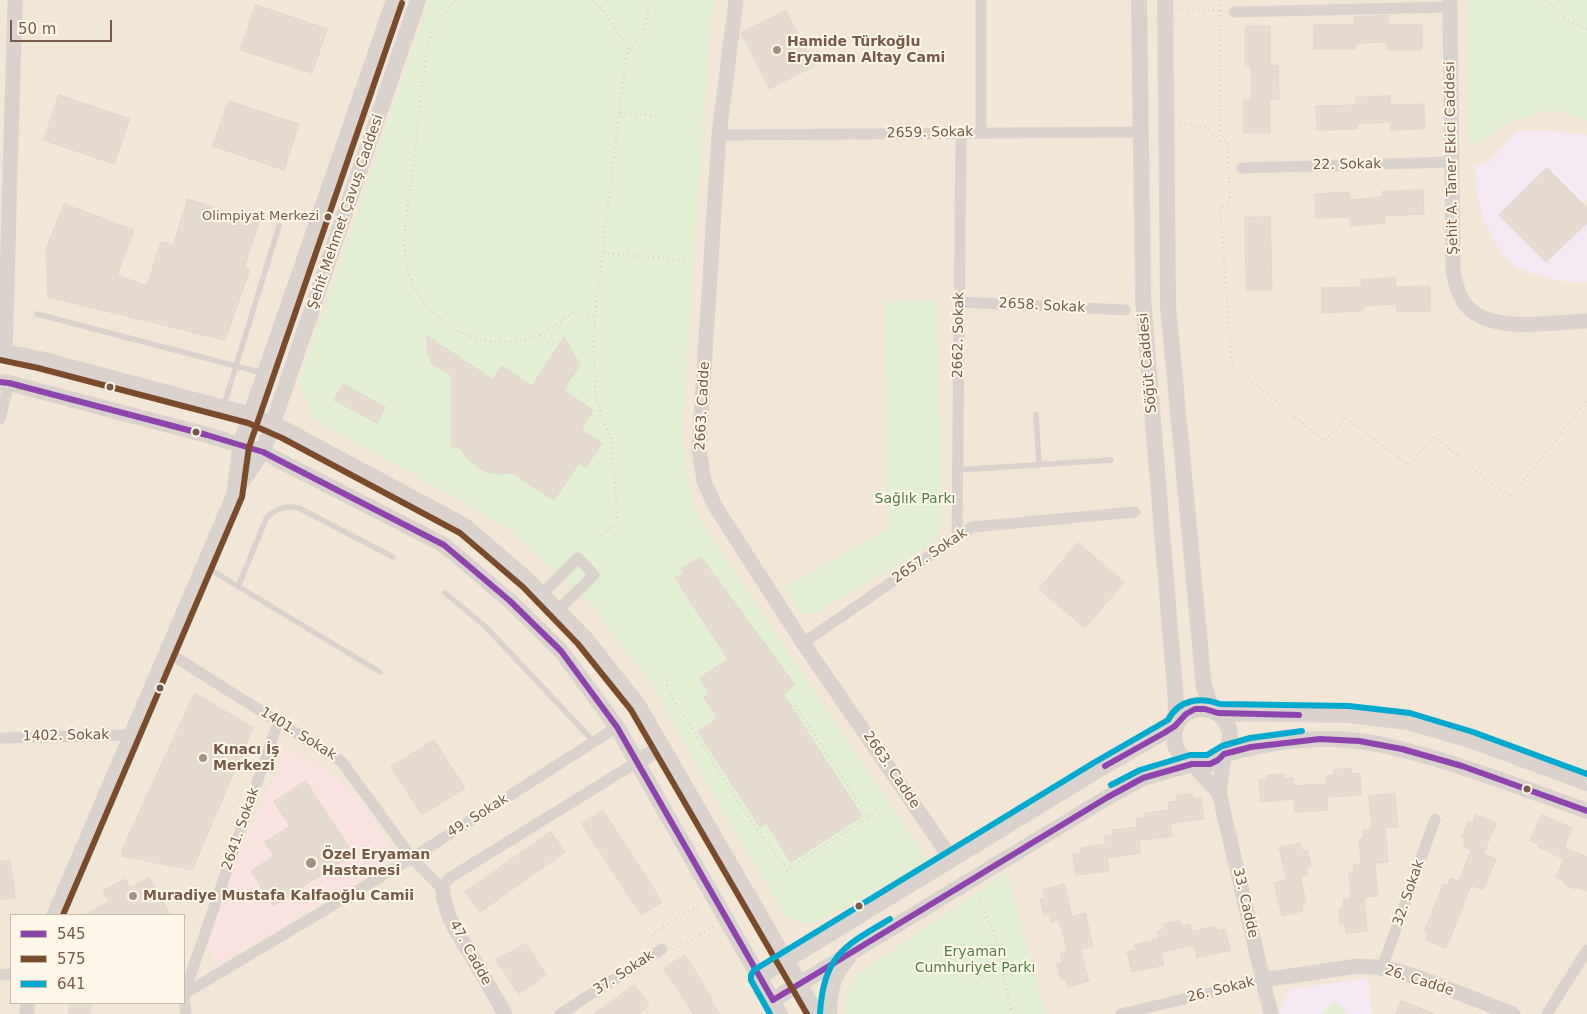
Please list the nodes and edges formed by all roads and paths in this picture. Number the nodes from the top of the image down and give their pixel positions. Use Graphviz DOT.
graph roads {
  1 [pos="15,0"];
  2 [pos="394,0"];
  3 [pos="418,0"];
  4 [pos="456,0"];
  5 [pos="593,0"];
  6 [pos="648,0"];
  7 [pos="736,0"];
  8 [pos="981,0"];
  9 [pos="1140,0"];
  10 [pos="1221,0"];
  11 [pos="1546,0"];
  12 [pos="1165,3"];
  13 [pos="1450,4"];
  14 [pos="1221,11"];
  15 [pos="1234,12"];
  16 [pos="1587,29"];
  17 [pos="629,49"];
  18 [pos="620,113"];
  19 [pos="659,116"];
  20 [pos="1166,121"];
  21 [pos="1141,132"];
  22 [pos="961,133"];
  23 [pos="981,133"];
  24 [pos="719,135"];
  25 [pos="1220,141"];
  26 [pos="1452,162"];
  27 [pos="1242,168"];
  28 [pos="279,226"];
  29 [pos="603,253"];
  30 [pos="684,260"];
  31 [pos="4,288"];
  32 [pos="959,302"];
  33 [pos="1125,310"];
  34 [pos="36,314"];
  35 [pos="595,318"];
  36 [pos="1587,320"];
  37 [pos="540,335"];
  38 [pos="555,345"];
  39 [pos="3,351"];
  40 [pos="235,365"];
  41 [pos="265,373"];
  42 [pos="5,383"];
  43 [pos="1587,401"];
  44 [pos="223,407"];
  45 [pos="1036,414"];
  46 [pos="251,415"];
  47 [pos="0,419"];
  48 [pos="273,424"];
  49 [pos="240,445"];
  50 [pos="263,452"];
  51 [pos="1111,460"];
  52 [pos="1039,465"];
  53 [pos="957,470"];
  54 [pos="234,494"];
  55 [pos="1135,512"];
  56 [pos="601,535"];
  57 [pos="957,538"];
  58 [pos="393,558"];
  59 [pos="204,566"];
  60 [pos="238,587"];
  61 [pos="445,593"];
  62 [pos="542,594"];
  63 [pos="558,610"];
  64 [pos="803,642"];
  65 [pos="167,652"];
  66 [pos="380,672"];
  67 [pos="664,676"];
  68 [pos="792,699"];
  69 [pos="1218,713"];
  70 [pos="278,722"];
  71 [pos="1175,726"];
  72 [pos="617,728"];
  73 [pos="131,735"];
  74 [pos="0,738"];
  75 [pos="594,742"];
  76 [pos="662,747"];
  77 [pos="1224,754"];
  78 [pos="637,762"];
  79 [pos="1192,764"];
  80 [pos="1587,782"];
  81 [pos="1219,792"];
  82 [pos="886,804"];
  83 [pos="1587,811"];
  84 [pos="868,817"];
  85 [pos="1435,819"];
  86 [pos="412,858"];
  87 [pos="952,860"];
  88 [pos="970,881"];
  89 [pos="443,890"];
  90 [pos="714,896"];
  91 [pos="54,914"];
  92 [pos="726,919"];
  93 [pos="662,949"];
  94 [pos="1587,950"];
  95 [pos="852,952"];
  96 [pos="786,960"];
  97 [pos="1382,968"];
  98 [pos="760,976"];
  99 [pos="1263,980"];
  100 [pos="800,984"];
  101 [pos="185,992"];
  102 [pos="185,994"];
  103 [pos="777,1007"];
  104 [pos="505,1014"];
  105 [pos="560,1014"];
  106 [pos="817,1014"];
  107 [pos="829,1014"];
  108 [pos="1012,1014"];
  109 [pos="1121,1014"];
  110 [pos="1272,1014"];
  111 [pos="1513,1014"];
  112 [pos="1548,1014"];
  1 -- 31 [label="street"];
  2 -- 41 [label="main road, Şehit Mehmet Çavuş Caddesi"];
  3 -- 48 [label="main road, Şehit Mehmet Çavuş Caddesi"];
  4 -- 37 [label="path"];
  5 -- 17 [label="path"];
  6 -- 17 [label="path"];
  7 -- 24 [label="street, 2663. Cadde"];
  8 -- 23 [label="street"];
  9 -- 21 [label="main road, Söğüt Caddesi"];
  10 -- 14 [label="path"];
  11 -- 16 [label="path"];
  12 -- 14 [label="path"];
  12 -- 20 [label="main road, Söğüt Caddesi"];
  13 -- 15 [label="street"];
  13 -- 26 [label="street, Şehit A. Taner Ekici Caddesi"];
  14 -- 15 [label="path"];
  14 -- 25 [label="path"];
  17 -- 18 [label="path"];
  18 -- 19 [label="path"];
  18 -- 29 [label="path"];
  20 -- 25 [label="path"];
  20 -- 69 [label="main road, Söğüt Caddesi"];
  21 -- 23 [label="street, 2659. Sokak"];
  21 -- 71 [label="main road, Söğüt Caddesi"];
  22 -- 23 [label="street, 2659. Sokak"];
  22 -- 24 [label="street, 2659. Sokak"];
  22 -- 32 [label="street, 2662. Sokak"];
  24 -- 64 [label="street, 2663. Cadde"];
  25 -- 43 [label="path"];
  26 -- 27 [label="street, 22. Sokak"];
  26 -- 36 [label="street, Şehit A. Taner Ekici Caddesi"];
  28 -- 40 [label="lane"];
  29 -- 30 [label="path"];
  29 -- 35 [label="path"];
  31 -- 39 [label="street"];
  32 -- 33 [label="street, 2658. Sokak"];
  32 -- 53 [label="street, 2662. Sokak"];
  34 -- 40 [label="lane"];
  35 -- 37 [label="path"];
  35 -- 56 [label="path"];
  37 -- 38 [label="path"];
  39 -- 44 [label="main road"];
  40 -- 41 [label="lane"];
  40 -- 44 [label="lane"];
  41 -- 46 [label="main road, Şehit Mehmet Çavuş Caddesi"];
  42 -- 47 [label="street"];
  42 -- 49 [label="main road"];
  44 -- 46 [label="main road"];
  45 -- 52 [label="lane"];
  46 -- 48 [label="main road"];
  46 -- 49 [label="main road, Şehit Mehmet Çavuş Caddesi"];
  48 -- 50 [label="main road, Şehit Mehmet Çavuş Caddesi"];
  48 -- 62 [label="main road"];
  49 -- 50 [label="main road"];
  49 -- 54 [label="street"];
  50 -- 54 [label="street"];
  50 -- 72 [label="main road"];
  51 -- 52 [label="lane"];
  52 -- 53 [label="lane"];
  53 -- 57 [label="street, 2662. Sokak"];
  54 -- 59 [label="street"];
  55 -- 57 [label="street, 2657. Sokak"];
  57 -- 64 [label="street, 2657. Sokak"];
  58 -- 60 [label="lane"];
  59 -- 60 [label="lane"];
  59 -- 65 [label="street"];
  60 -- 66 [label="lane"];
  61 -- 75 [label="lane"];
  62 -- 63 [label="main road"];
  62 -- 63 [label="street"];
  63 -- 76 [label="main road"];
  64 -- 87 [label="street, 2663. Cadde"];
  65 -- 70 [label="street, 1401. Sokak"];
  65 -- 73 [label="street"];
  67 -- 84 [label="path"];
  68 -- 84 [label="path"];
  69 -- 71 [label="main road"];
  69 -- 77 [label="main road"];
  69 -- 80 [label="main road"];
  70 -- 86 [label="street, 1401. Sokak"];
  70 -- 101 [label="street, 2641. Sokak"];
  71 -- 79 [label="main road"];
  71 -- 87 [label="main road"];
  72 -- 75 [label="street, 49. Sokak"];
  72 -- 78 [label="main road"];
  73 -- 74 [label="street, 1402. Sokak"];
  73 -- 91 [label="street"];
  75 -- 86 [label="street, 49. Sokak"];
  76 -- 78 [label="main road"];
  76 -- 96 [label="main road"];
  77 -- 79 [label="main road"];
  77 -- 81 [label="street, 33. Cadde"];
  77 -- 83 [label="main road"];
  78 -- 89 [label="street"];
  78 -- 90 [label="main road"];
  79 -- 81 [label="street"];
  79 -- 88 [label="main road"];
  81 -- 99 [label="street, 33. Cadde"];
  82 -- 84 [label="path"];
  85 -- 97 [label="street, 32. Sokak"];
  86 -- 89 [label="street, 1401. Sokak"];
  86 -- 102 [label="street, 49. Sokak"];
  87 -- 96 [label="main road"];
  88 -- 95 [label="main road"];
  88 -- 108 [label="path"];
  89 -- 104 [label="street, 47. Cadde"];
  90 -- 92 [label="main road"];
  90 -- 93 [label="path"];
  92 -- 93 [label="path"];
  92 -- 98 [label="main road"];
  93 -- 105 [label="street, 37. Sokak"];
  94 -- 112 [label="street"];
  95 -- 100 [label="main road"];
  95 -- 107 [label="main road"];
  96 -- 98 [label="main road"];
  96 -- 100 [label="main road"];
  97 -- 99 [label="street, 26. Cadde"];
  97 -- 111 [label="street, 26. Cadde"];
  98 -- 103 [label="main road"];
  99 -- 109 [label="street, 26. Sokak"];
  99 -- 110 [label="street, 33. Cadde"];
  100 -- 103 [label="main road"];
  100 -- 106 [label="main road"];
}
